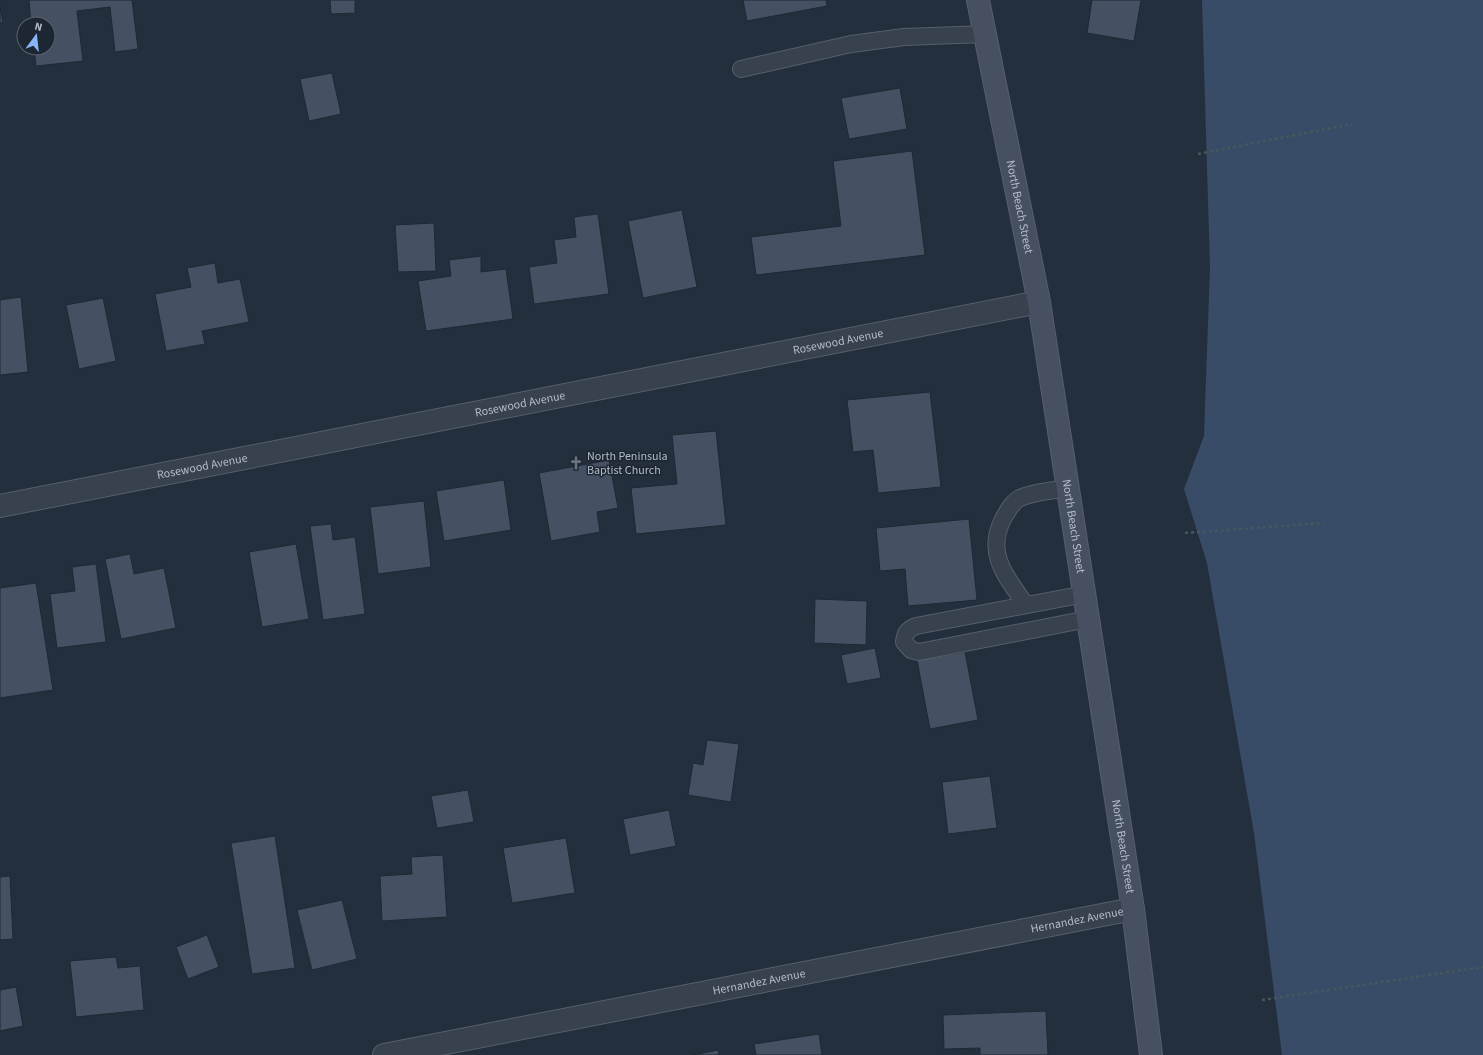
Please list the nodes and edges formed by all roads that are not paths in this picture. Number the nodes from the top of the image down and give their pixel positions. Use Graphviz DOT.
graph roads {
  1 [pos="978,0"];
  2 [pos="985,34"];
  3 [pos="741,69"];
  4 [pos="1039,302"];
  5 [pos="1068,488"];
  6 [pos="0,506"];
  7 [pos="1085,594"];
  8 [pos="1026,606"];
  9 [pos="1088,619"];
  10 [pos="1133,909"];
  11 [pos="384,1055"];
  12 [pos="1151,1055"];
  1 -- 2 [label="street, North Beach Street"];
  2 -- 3 [label="lane"];
  2 -- 4 [label="street, North Beach Street"];
  4 -- 5 [label="street, North Beach Street"];
  4 -- 6 [label="street, Rosewood Avenue"];
  5 -- 7 [label="street, North Beach Street"];
  5 -- 8 [label="lane"];
  7 -- 8 [label="lane"];
  7 -- 9 [label="street, North Beach Street"];
  8 -- 9 [label="lane"];
  9 -- 10 [label="street, North Beach Street"];
  10 -- 11 [label="street, Hernandez Avenue"];
  10 -- 12 [label="street, North Beach Street"];
}
